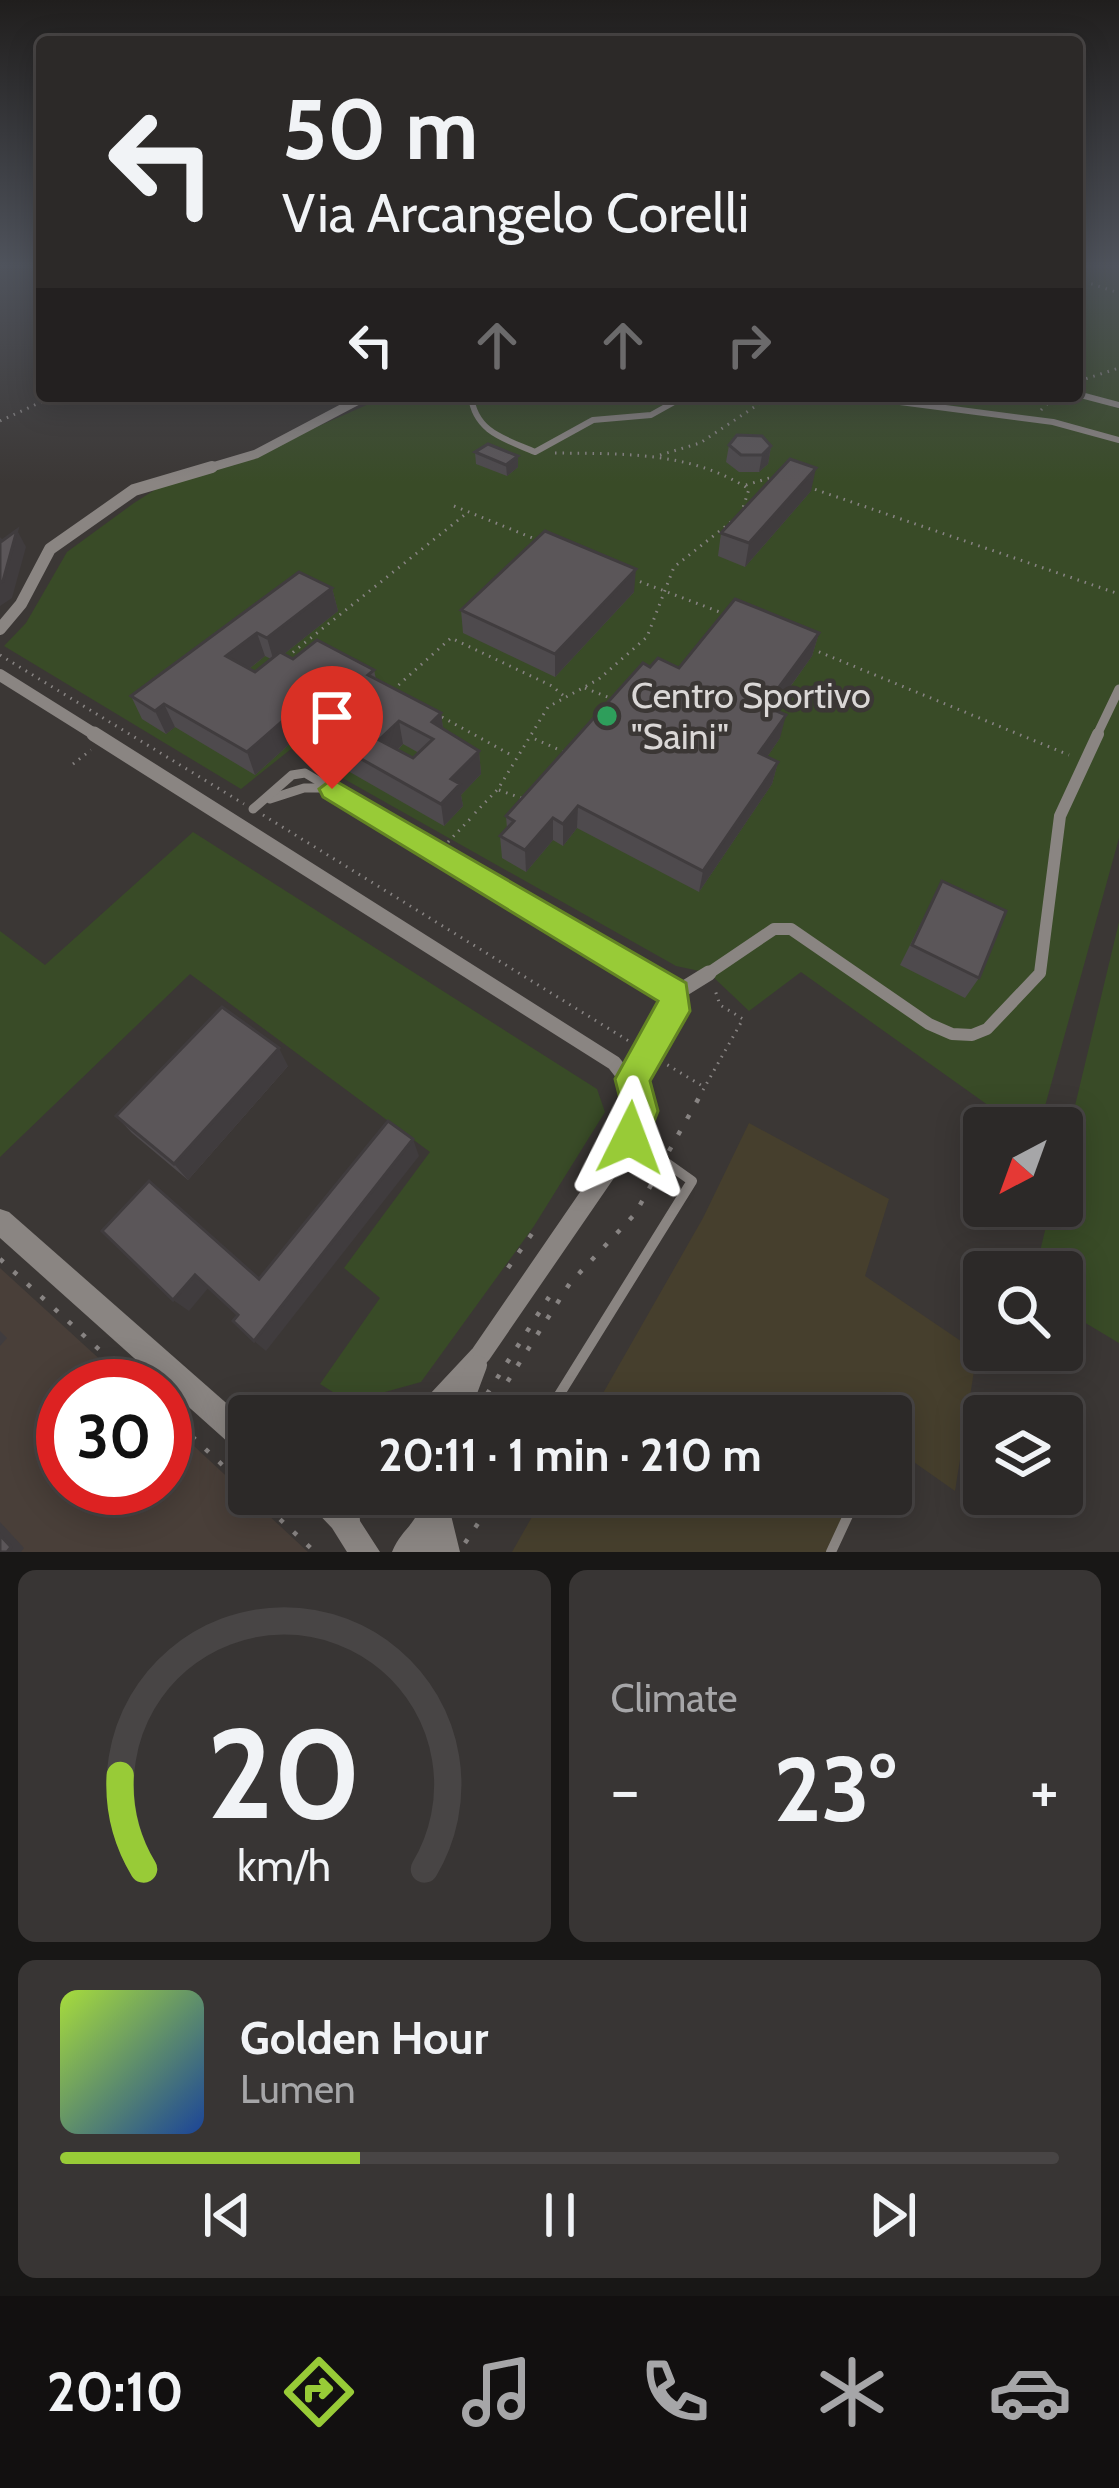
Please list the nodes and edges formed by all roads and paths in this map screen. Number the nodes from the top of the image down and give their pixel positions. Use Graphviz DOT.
graph roads {
  1 [pos="1119,368"];
  2 [pos="1083,380"];
  3 [pos="1083,396"];
  4 [pos="41,402"];
  5 [pos="354,402"];
  6 [pos="472,402"];
  7 [pos="676,402"];
  8 [pos="762,402"];
  9 [pos="884,402"];
  10 [pos="1049,402"];
  11 [pos="1119,405"];
  12 [pos="1042,409"];
  13 [pos="0,421"];
  14 [pos="1119,440"];
  15 [pos="536,452"];
  16 [pos="658,456"];
  17 [pos="775,476"];
  18 [pos="796,483"];
  19 [pos="744,485"];
  20 [pos="454,506"];
  21 [pos="469,512"];
  22 [pos="533,538"];
  23 [pos="620,574"];
  24 [pos="663,591"];
  25 [pos="1119,594"];
  26 [pos="334,598"];
  27 [pos="351,607"];
  28 [pos="736,619"];
  29 [pos="0,629"];
  30 [pos="801,645"];
  31 [pos="0,655"];
  32 [pos="285,659"];
  33 [pos="0,675"];
  34 [pos="584,687"];
  35 [pos="1119,689"];
  36 [pos="392,691"];
  37 [pos="565,698"];
  38 [pos="614,711"];
  39 [pos="433,712"];
  40 [pos="533,738"];
  41 [pos="103,740"];
  42 [pos="514,757"];
  43 [pos="574,757"];
  44 [pos="1083,760"];
  45 [pos="73,764"];
  46 [pos="332,789"];
  47 [pos="497,790"];
  48 [pos="536,802"];
  49 [pos="253,809"];
  50 [pos="236,824"];
  51 [pos="439,852"];
  52 [pos="709,973"];
  53 [pos="675,994"];
  54 [pos="624,1038"];
  55 [pos="664,1063"];
  56 [pos="632,1079"];
  57 [pos="704,1088"];
  58 [pos="630,1138"];
  59 [pos="664,1161"];
  60 [pos="0,1221"];
  61 [pos="538,1225"];
  62 [pos="0,1259"];
  63 [pos="508,1268"];
  64 [pos="549,1298"];
  65 [pos="481,1354"];
  66 [pos="109,1359"];
  67 [pos="443,1395"];
  68 [pos="466,1395"];
  69 [pos="487,1395"];
  70 [pos="500,1395"];
  71 [pos="559,1395"];
  72 [pos="228,1423"];
  73 [pos="192,1436"];
  74 [pos="228,1470"];
  75 [pos="275,1515"];
  76 [pos="345,1515"];
  77 [pos="434,1515"];
  78 [pos="440,1515"];
  79 [pos="481,1515"];
  80 [pos="848,1515"];
  81 [pos="314,1552"];
  82 [pos="365,1552"];
  83 [pos="407,1552"];
  84 [pos="445,1552"];
  85 [pos="455,1552"];
  86 [pos="831,1552"];
  1 -- 2 [label="path"];
  3 -- 11 [label="street"];
  4 -- 13 [label="path"];
  5 -- 29 [label="street"];
  6 -- 15 [label="street"];
  7 -- 15 [label="street"];
  8 -- 16 [label="path"];
  9 -- 14 [label="street"];
  10 -- 12 [label="path"];
  15 -- 16 [label="path"];
  16 -- 19 [label="path"];
  17 -- 19 [label="path"];
  18 -- 25 [label="path"];
  19 -- 24 [label="path"];
  20 -- 21 [label="path"];
  21 -- 22 [label="path"];
  21 -- 27 [label="path"];
  23 -- 24 [label="path"];
  24 -- 28 [label="path"];
  24 -- 34 [label="path"];
  26 -- 27 [label="path"];
  27 -- 32 [label="path"];
  30 -- 44 [label="path"];
  31 -- 49 [label="path"];
  33 -- 41 [label="street"];
  34 -- 37 [label="path"];
  34 -- 38 [label="path"];
  35 -- 44 [label="street"];
  36 -- 37 [label="path"];
  37 -- 40 [label="path"];
  39 -- 42 [label="path"];
  40 -- 42 [label="path"];
  40 -- 43 [label="path"];
  41 -- 45 [label="path"];
  41 -- 50 [label="street"];
  42 -- 47 [label="path"];
  44 -- 52 [label="street"];
  46 -- 49 [label="lane"];
  46 -- 49 [label="lane"];
  46 -- 51 [label="lane"];
  47 -- 48 [label="path"];
  47 -- 51 [label="path"];
  49 -- 50 [label="lane"];
  49 -- 54 [label="path"];
  50 -- 56 [label="street"];
  51 -- 53 [label="lane"];
  52 -- 53 [label="street"];
  52 -- 57 [label="path"];
  53 -- 56 [label="street"];
  55 -- 57 [label="path"];
  56 -- 58 [label="street"];
  57 -- 59 [label="path"];
  58 -- 59 [label="lane"];
  58 -- 65 [label="street"];
  59 -- 70 [label="path"];
  59 -- 71 [label="lane"];
  60 -- 72 [label="street"];
  61 -- 63 [label="path"];
  62 -- 66 [label="path"];
  64 -- 69 [label="path"];
  65 -- 67 [label="street"];
  65 -- 68 [label="street"];
  73 -- 74 [label="path"];
  75 -- 81 [label="path"];
  76 -- 82 [label="street"];
  77 -- 83 [label="street"];
  78 -- 84 [label="street"];
  79 -- 85 [label="path"];
  80 -- 86 [label="lane"];
}
